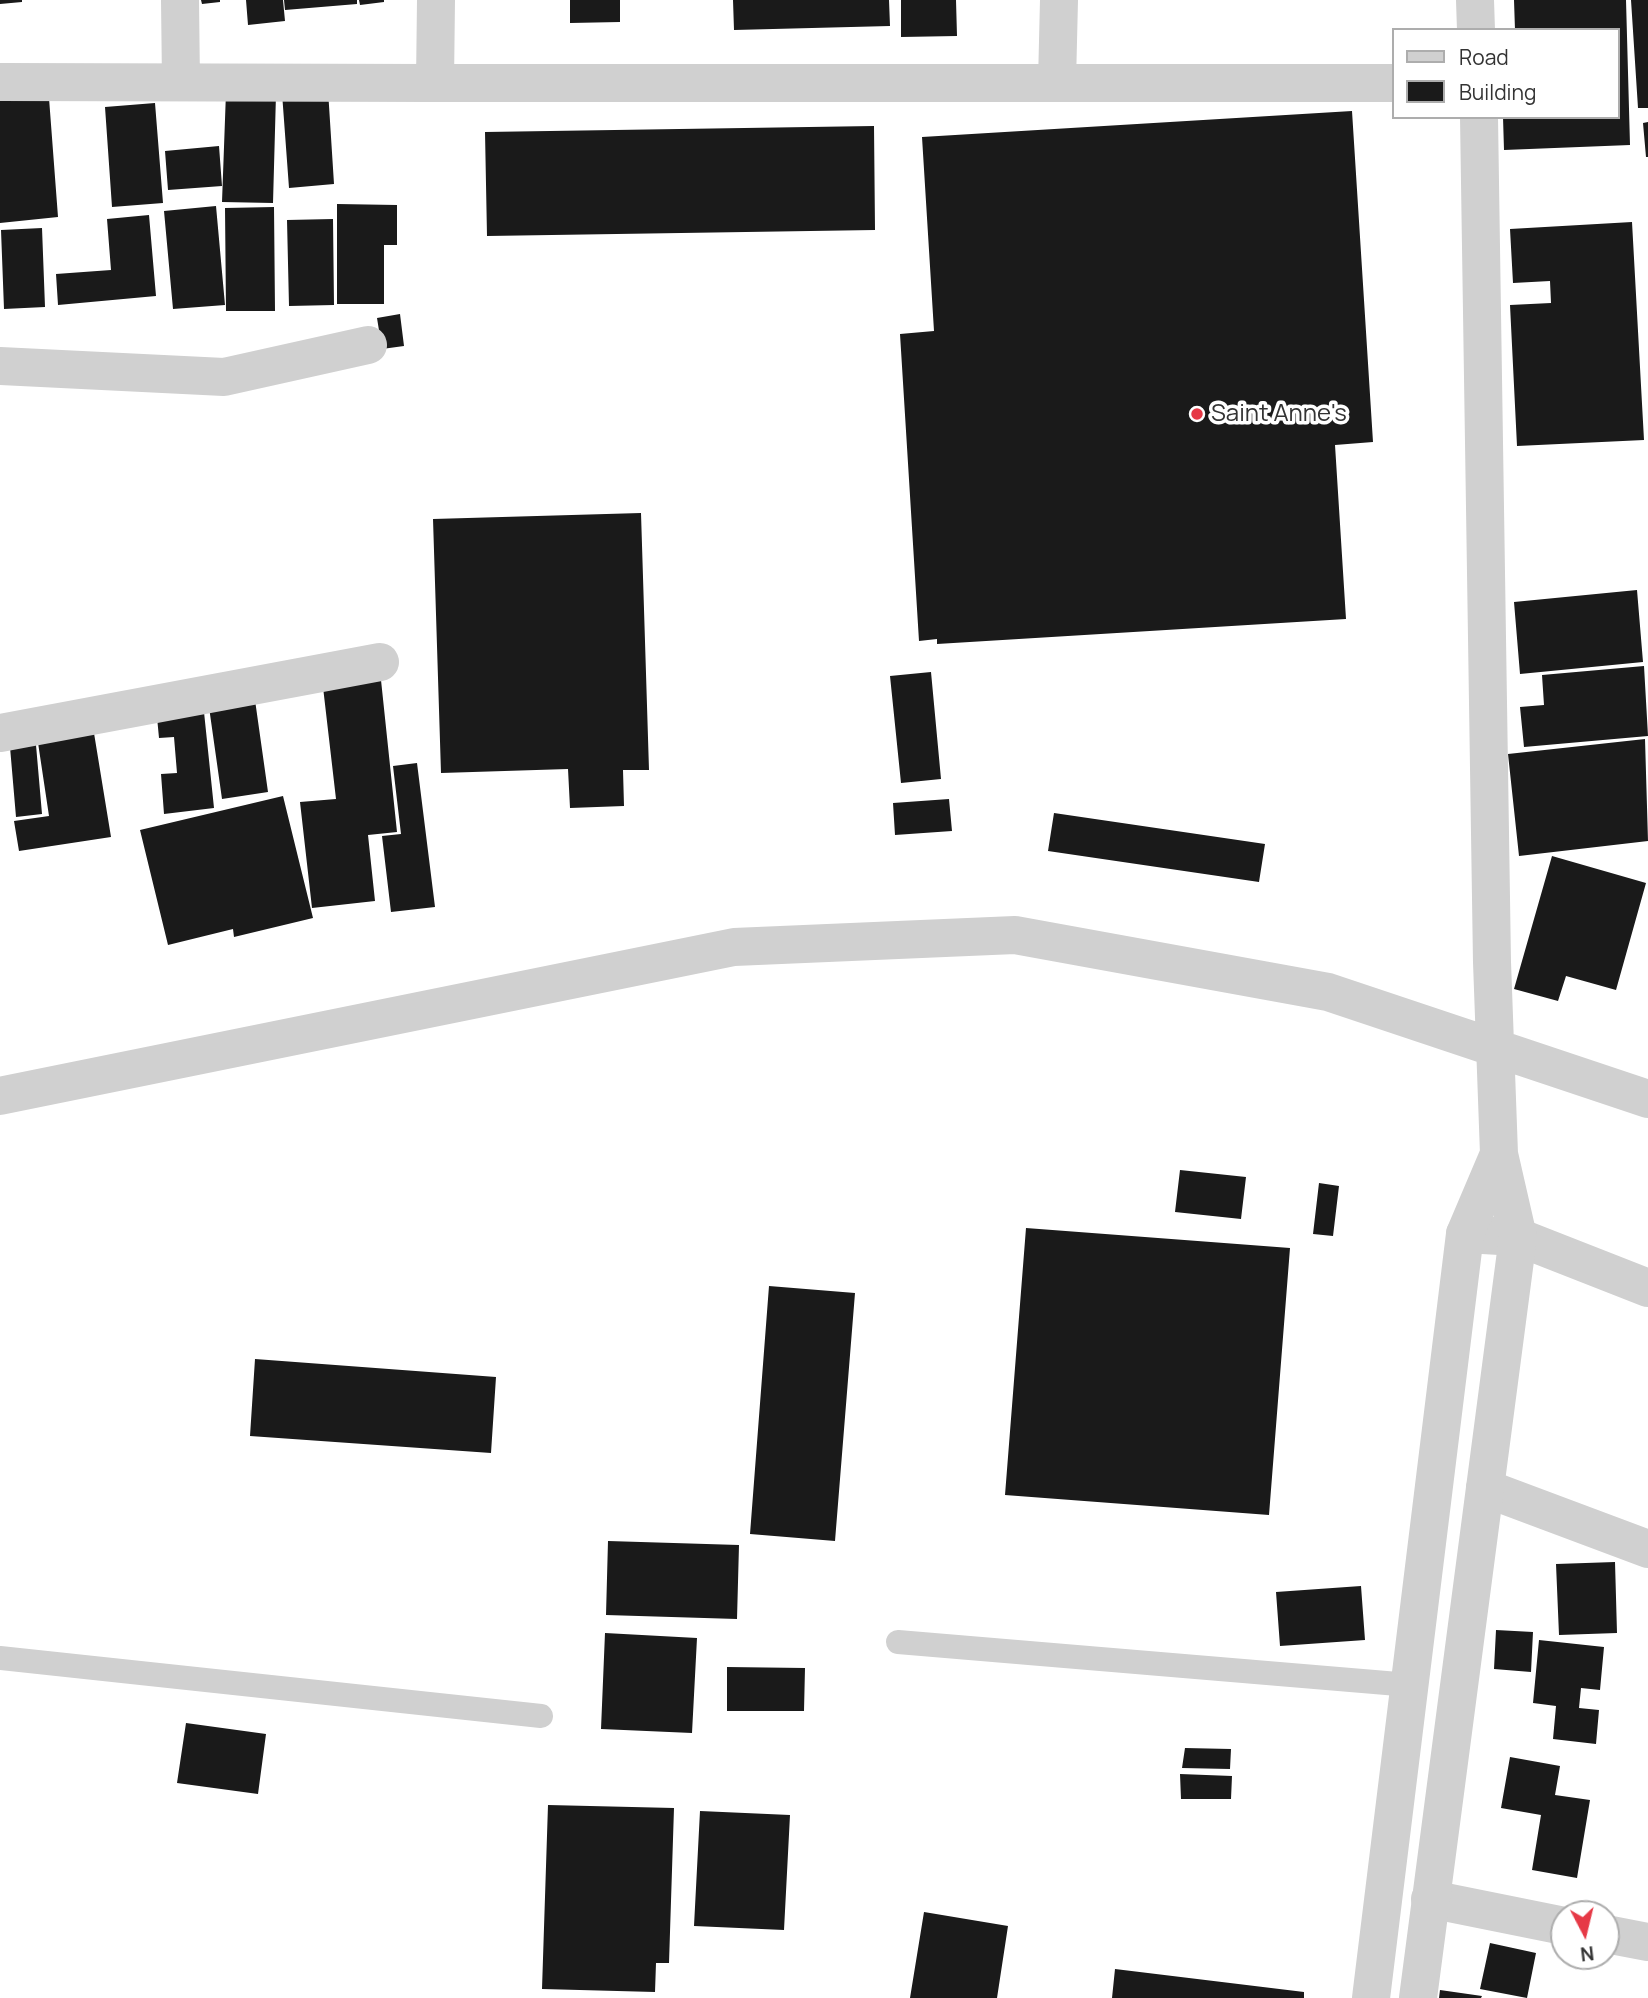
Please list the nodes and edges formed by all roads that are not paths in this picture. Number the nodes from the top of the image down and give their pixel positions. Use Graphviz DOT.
graph roads {
  1 [pos="180,0"];
  2 [pos="436,0"];
  3 [pos="1059,0"];
  4 [pos="1475,0"];
  5 [pos="1476,28"];
  6 [pos="0,82"];
  7 [pos="181,82"];
  8 [pos="435,83"];
  9 [pos="1057,83"];
  10 [pos="1392,83"];
  11 [pos="1479,119"];
  12 [pos="368,345"];
  13 [pos="0,366"];
  14 [pos="380,662"];
  15 [pos="0,733"];
  16 [pos="1497,1048"];
  17 [pos="0,1096"];
  18 [pos="1648,1099"];
  19 [pos="1499,1154"];
  20 [pos="1465,1234"];
  21 [pos="1518,1237"];
  22 [pos="1648,1288"];
  23 [pos="1485,1488"];
  24 [pos="1648,1549"];
  25 [pos="898,1642"];
  26 [pos="0,1658"];
  27 [pos="1410,1685"];
  28 [pos="541,1716"];
  29 [pos="1430,1899"];
  30 [pos="1550,1923"];
  31 [pos="1620,1937"];
  32 [pos="1648,1942"];
  33 [pos="1371,1998"];
  34 [pos="1418,1998"];
  1 -- 7 [label="street"];
  2 -- 8 [label="street"];
  3 -- 9 [label="street"];
  4 -- 5 [label="street"];
  6 -- 7 [label="street"];
  7 -- 8 [label="street"];
  8 -- 9 [label="street"];
  9 -- 10 [label="street"];
  11 -- 16 [label="street"];
  12 -- 13 [label="street"];
  14 -- 15 [label="street"];
  16 -- 17 [label="street"];
  16 -- 18 [label="street"];
  16 -- 19 [label="street"];
  19 -- 20 [label="street"];
  19 -- 21 [label="street"];
  20 -- 21 [label="street"];
  20 -- 27 [label="street"];
  21 -- 22 [label="street"];
  21 -- 23 [label="street"];
  23 -- 24 [label="street"];
  23 -- 29 [label="street"];
  25 -- 27 [label="lane"];
  26 -- 28 [label="lane"];
  27 -- 33 [label="street"];
  29 -- 30 [label="street"];
  29 -- 34 [label="street"];
  31 -- 32 [label="street"];
}
